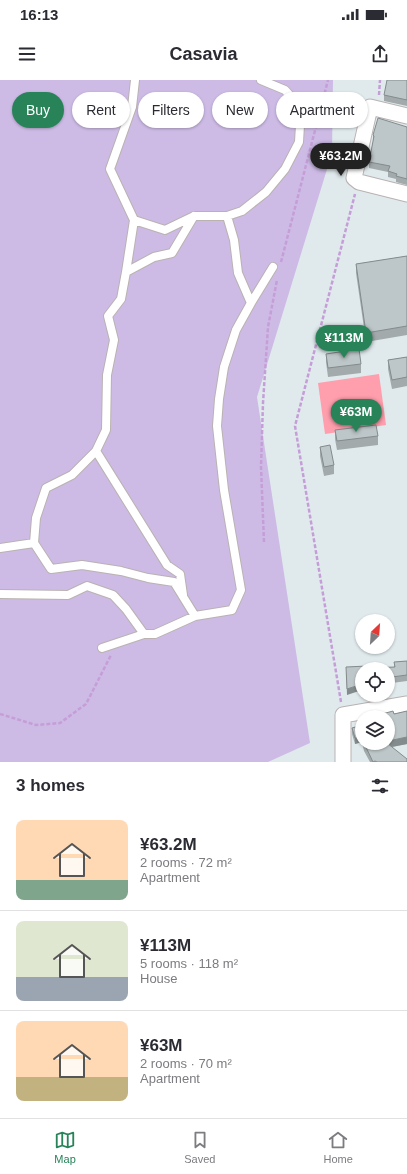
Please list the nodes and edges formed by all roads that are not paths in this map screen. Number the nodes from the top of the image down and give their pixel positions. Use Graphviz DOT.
graph roads {
  1 [pos="135,80"];
  2 [pos="261,80"];
  3 [pos="407,116"];
  4 [pos="407,194"];
  5 [pos="194,216"];
  6 [pos="226,216"];
  7 [pos="134,220"];
  8 [pos="276,266"];
  9 [pos="126,272"];
  10 [pos="251,303"];
  11 [pos="96,451"];
  12 [pos="34,544"];
  13 [pos="0,548"];
  14 [pos="0,594"];
  15 [pos="183,597"];
  16 [pos="195,616"];
  17 [pos="144,634"];
  18 [pos="102,648"];
  19 [pos="407,704"];
  20 [pos="343,762"];
  1 -- 7 [label="lane"];
  2 -- 6 [label="lane"];
  3 -- 4 [label="street"];
  5 -- 6 [label="lane"];
  5 -- 7 [label="lane"];
  5 -- 9 [label="lane"];
  6 -- 10 [label="lane"];
  7 -- 9 [label="lane"];
  8 -- 10 [label="lane"];
  9 -- 11 [label="lane"];
  10 -- 16 [label="lane"];
  11 -- 12 [label="lane"];
  11 -- 15 [label="lane"];
  12 -- 13 [label="lane"];
  12 -- 15 [label="lane"];
  14 -- 17 [label="lane"];
  15 -- 16 [label="lane"];
  16 -- 17 [label="lane"];
  17 -- 18 [label="lane"];
  19 -- 20 [label="street"];
}
